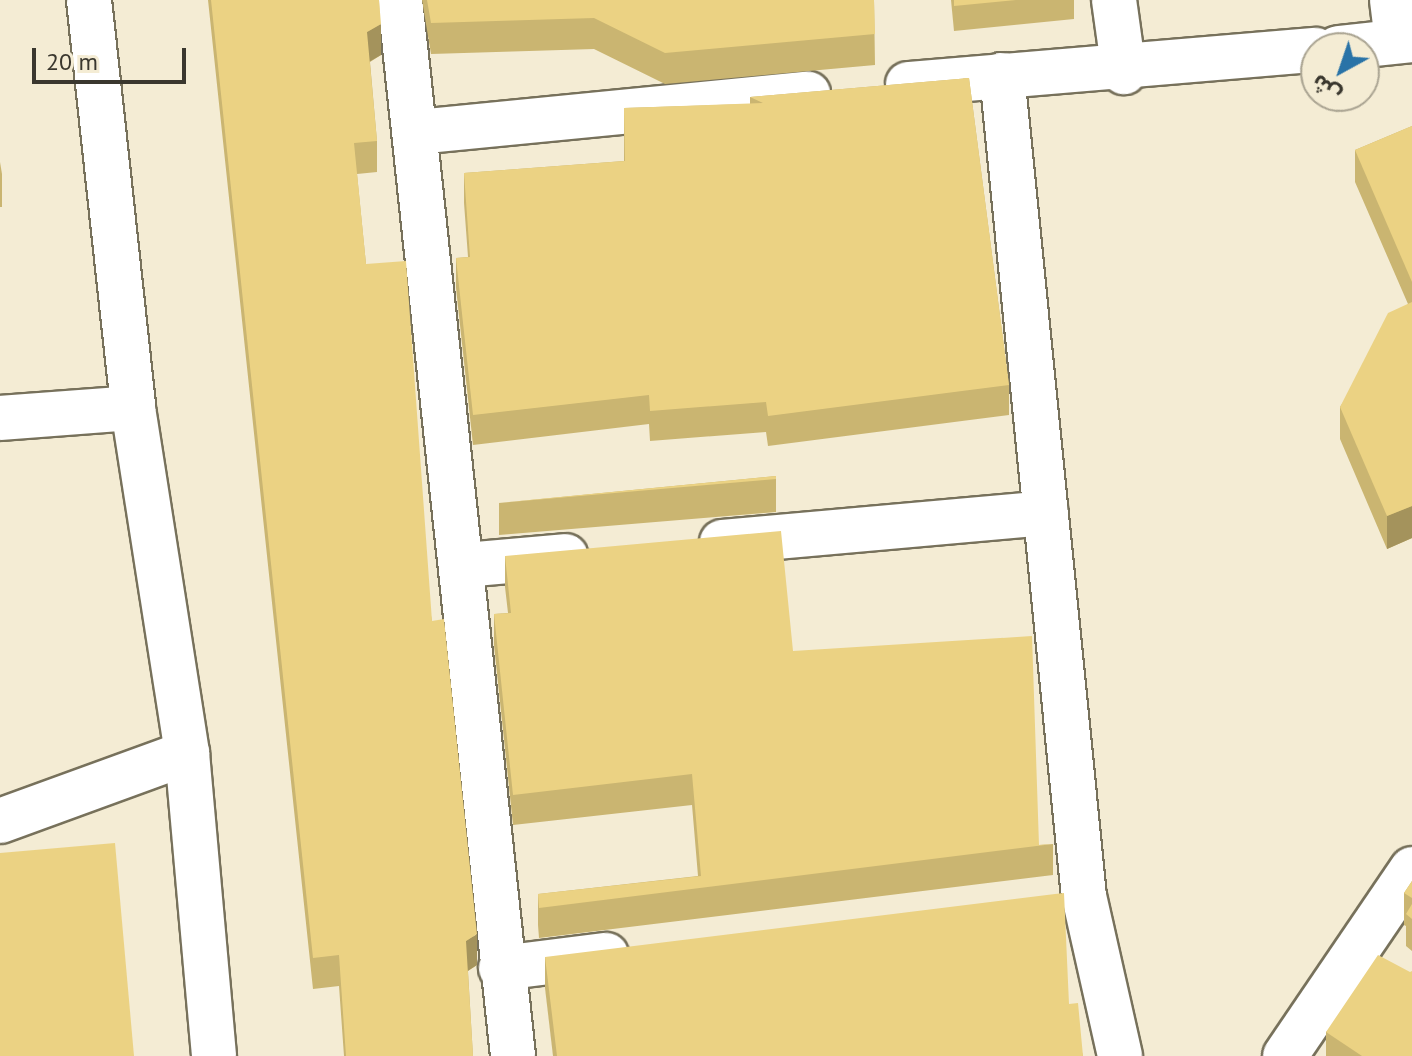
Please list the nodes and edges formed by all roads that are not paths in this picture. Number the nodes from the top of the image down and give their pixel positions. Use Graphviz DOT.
graph roads {
  1 [pos="89,0"];
  2 [pos="400,0"];
  3 [pos="1114,0"];
  4 [pos="1400,27"];
  5 [pos="1380,34"];
  6 [pos="1300,52"];
  7 [pos="1124,72"];
  8 [pos="1002,75"];
  9 [pos="417,132"];
  10 [pos="133,408"];
  11 [pos="0,418"];
  12 [pos="1046,513"];
  13 [pos="685,545"];
  14 [pos="606,553"];
  15 [pos="465,565"];
  16 [pos="187,753"];
  17 [pos="0,821"];
  18 [pos="1412,869"];
  19 [pos="1084,896"];
  20 [pos="1037,902"];
  21 [pos="1363,948"];
  22 [pos="643,950"];
  23 [pos="501,968"];
  24 [pos="1400,972"];
  25 [pos="214,1056"];
  26 [pos="513,1056"];
  27 [pos="1120,1056"];
  28 [pos="1285,1056"];
  1 -- 10 [label="street"];
  2 -- 9 [label="street"];
  3 -- 7 [label="street"];
  4 -- 5 [label="street"];
  6 -- 7 [label="street"];
  7 -- 8 [label="street"];
  8 -- 9 [label="street"];
  8 -- 12 [label="street"];
  9 -- 15 [label="street"];
  10 -- 11 [label="street"];
  10 -- 16 [label="street"];
  12 -- 13 [label="street"];
  12 -- 19 [label="street"];
  14 -- 15 [label="street"];
  15 -- 23 [label="street"];
  16 -- 17 [label="street"];
  16 -- 25 [label="street"];
  18 -- 21 [label="street"];
  19 -- 20 [label="street"];
  19 -- 27 [label="street"];
  21 -- 24 [label="street"];
  21 -- 28 [label="street"];
  22 -- 23 [label="street"];
  23 -- 26 [label="street"];
}
